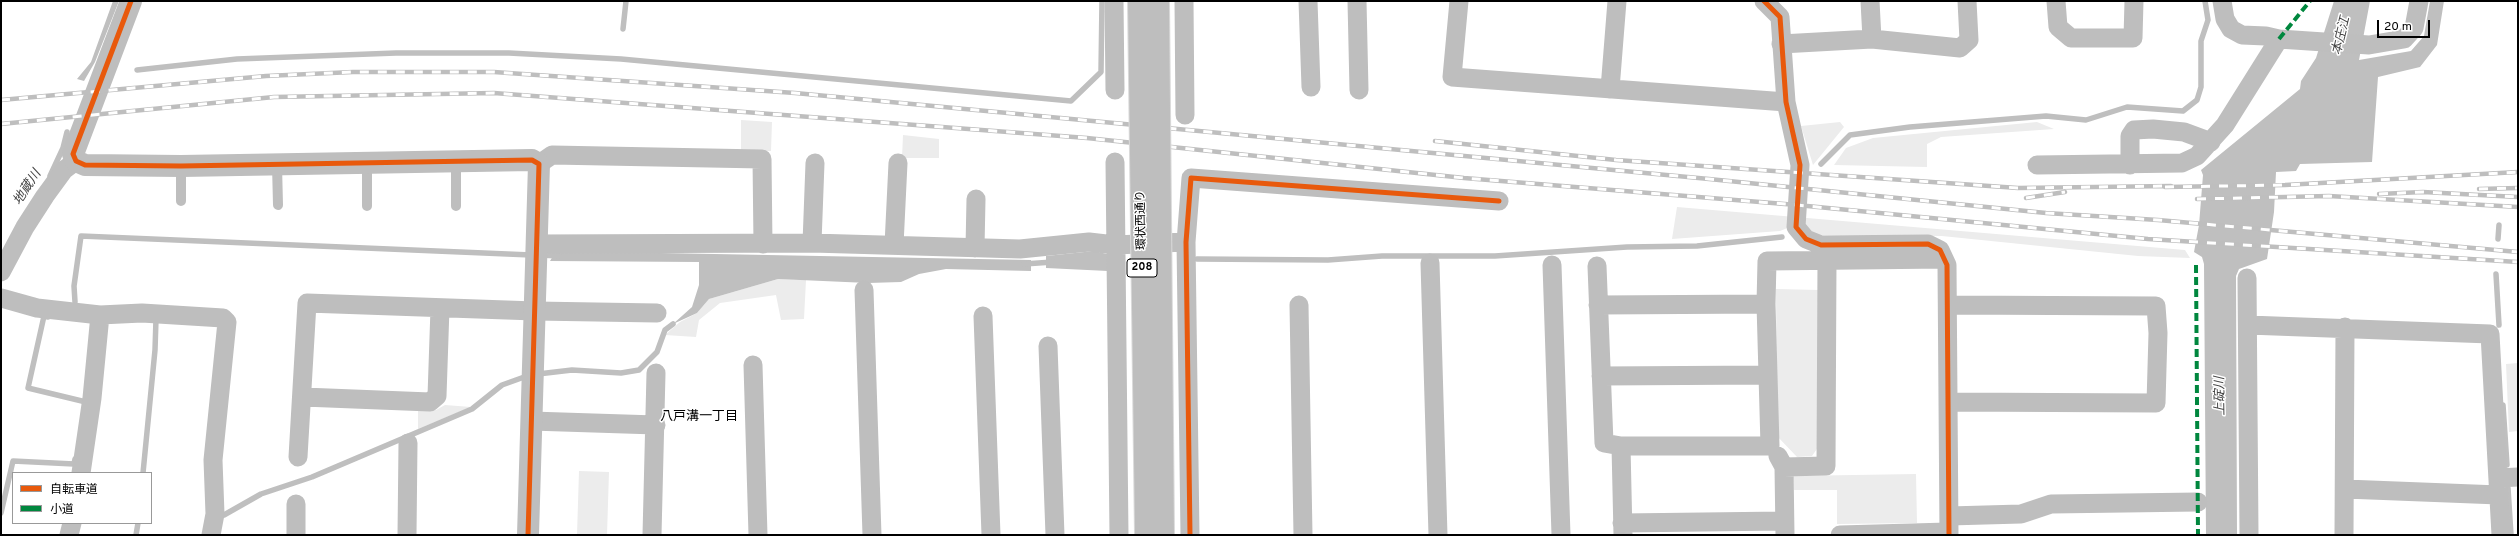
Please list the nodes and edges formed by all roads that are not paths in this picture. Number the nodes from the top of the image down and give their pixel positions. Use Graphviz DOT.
graph roads {
  1 [pos="1114,1"];
  2 [pos="1139,1"];
  3 [pos="1158,1"];
  4 [pos="1184,1"];
  5 [pos="1308,1"];
  6 [pos="1357,1"];
  7 [pos="1459,1"];
  8 [pos="1617,1"];
  9 [pos="1764,1"];
  10 [pos="1870,1"];
  11 [pos="1967,1"];
  12 [pos="2056,1"];
  13 [pos="2134,1"];
  14 [pos="2222,1"];
  15 [pos="2419,1"];
  16 [pos="125,2"];
  17 [pos="1872,39"];
  18 [pos="2279,39"];
  19 [pos="1781,44"];
  20 [pos="1311,88"];
  21 [pos="1610,89"];
  22 [pos="1115,90"];
  23 [pos="1359,90"];
  24 [pos="1786,102"];
  25 [pos="1185,115"];
  26 [pos="2211,142"];
  27 [pos="76,161"];
  28 [pos="456,161"];
  29 [pos="1115,162"];
  30 [pos="367,163"];
  31 [pos="815,163"];
  32 [pos="898,163"];
  33 [pos="277,164"];
  34 [pos="539,164"];
  35 [pos="2036,165"];
  36 [pos="2130,165"];
  37 [pos="181,166"];
  38 [pos="976,199"];
  39 [pos="181,201"];
  40 [pos="1499,201"];
  41 [pos="278,205"];
  42 [pos="367,206"];
  43 [pos="456,206"];
  44 [pos="1186,242"];
  45 [pos="812,243"];
  46 [pos="763,244"];
  47 [pos="1115,245"];
  48 [pos="894,246"];
  49 [pos="975,248"];
  50 [pos="537,254"];
  51 [pos="1944,259"];
  52 [pos="1827,260"];
  53 [pos="3,263"];
  54 [pos="1430,263"];
  55 [pos="1552,265"];
  56 [pos="1597,266"];
  57 [pos="2248,278"];
  58 [pos="864,290"];
  59 [pos="1,298"];
  60 [pos="1766,304"];
  61 [pos="1299,305"];
  62 [pos="1598,305"];
  63 [pos="1948,305"];
  64 [pos="440,308"];
  65 [pos="536,312"];
  66 [pos="657,313"];
  67 [pos="100,315"];
  68 [pos="983,316"];
  69 [pos="2248,325"];
  70 [pos="2345,327"];
  71 [pos="1048,346"];
  72 [pos="753,365"];
  73 [pos="656,373"];
  74 [pos="1767,375"];
  75 [pos="1601,376"];
  76 [pos="303,397"];
  77 [pos="1948,402"];
  78 [pos="531,421"];
  79 [pos="656,425"];
  80 [pos="408,443"];
  81 [pos="1621,446"];
  82 [pos="1770,446"];
  83 [pos="298,458"];
  84 [pos="1784,467"];
  85 [pos="81,472"];
  86 [pos="2518,477"];
  87 [pos="2498,486"];
  88 [pos="2345,489"];
  89 [pos="2198,502"];
  90 [pos="296,504"];
  91 [pos="72,524"];
  92 [pos="1784,528"];
  93 [pos="1949,528"];
  94 [pos="1622,529"];
  95 [pos="69,535"];
  96 [pos="212,535"];
  97 [pos="296,535"];
  98 [pos="407,535"];
  99 [pos="528,535"];
  100 [pos="652,535"];
  101 [pos="758,535"];
  102 [pos="872,535"];
  103 [pos="991,535"];
  104 [pos="1056,535"];
  105 [pos="1119,535"];
  106 [pos="1146,535"];
  107 [pos="1163,535"];
  108 [pos="1190,535"];
  109 [pos="1303,535"];
  110 [pos="1438,535"];
  111 [pos="1561,535"];
  112 [pos="1840,535"];
  113 [pos="2250,535"];
  114 [pos="2344,535"];
  115 [pos="2500,535"];
  1 -- 22 [label="street"];
  2 -- 106 [label="main road, 環状西通り / 208, bridge"];
  3 -- 107 [label="main road, 環状西通り / 208, bridge"];
  4 -- 25 [label="street"];
  5 -- 20 [label="street"];
  6 -- 23 [label="street"];
  7 -- 21 [label="street"];
  8 -- 21 [label="street"];
  9 -- 19 [label="street"];
  10 -- 17 [label="street"];
  11 -- 17 [label="street"];
  12 -- 13 [label="street"];
  14 -- 18 [label="street"];
  15 -- 18 [label="street"];
  16 -- 27 [label="main road"];
  17 -- 19 [label="street"];
  18 -- 26 [label="street"];
  19 -- 24 [label="street"];
  21 -- 24 [label="street"];
  24 -- 51 [label="street"];
  26 -- 36 [label="street"];
  26 -- 36 [label="street"];
  27 -- 37 [label="main road"];
  27 -- 53 [label="street"];
  28 -- 30 [label="main road"];
  28 -- 34 [label="main road"];
  28 -- 43 [label="lane"];
  29 -- 47 [label="street"];
  30 -- 33 [label="main road"];
  30 -- 42 [label="lane"];
  31 -- 45 [label="street"];
  32 -- 48 [label="street"];
  33 -- 37 [label="main road"];
  33 -- 41 [label="lane"];
  34 -- 46 [label="street"];
  34 -- 50 [label="main road"];
  35 -- 36 [label="street"];
  37 -- 39 [label="lane"];
  38 -- 49 [label="street"];
  40 -- 44 [label="street"];
  44 -- 47 [label="street"];
  44 -- 108 [label="street"];
  45 -- 46 [label="street"];
  45 -- 48 [label="street"];
  46 -- 50 [label="street"];
  47 -- 49 [label="street"];
  47 -- 105 [label="street"];
  48 -- 49 [label="street"];
  50 -- 65 [label="main road"];
  51 -- 52 [label="street"];
  51 -- 63 [label="street"];
  52 -- 60 [label="street"];
  52 -- 84 [label="street"];
  54 -- 110 [label="street"];
  55 -- 111 [label="street"];
  56 -- 62 [label="street"];
  57 -- 69 [label="street"];
  58 -- 102 [label="street"];
  59 -- 67 [label="street"];
  60 -- 62 [label="street"];
  60 -- 74 [label="street"];
  61 -- 109 [label="street"];
  62 -- 75 [label="street"];
  63 -- 77 [label="street"];
  63 -- 77 [label="street"];
  64 -- 65 [label="street"];
  64 -- 76 [label="street"];
  64 -- 76 [label="street"];
  65 -- 66 [label="street"];
  65 -- 78 [label="main road"];
  67 -- 85 [label="street"];
  67 -- 96 [label="street"];
  68 -- 103 [label="street"];
  69 -- 70 [label="street"];
  69 -- 113 [label="street"];
  70 -- 87 [label="street"];
  70 -- 88 [label="street"];
  71 -- 104 [label="street"];
  72 -- 101 [label="street"];
  73 -- 79 [label="street"];
  74 -- 75 [label="street"];
  74 -- 82 [label="street"];
  75 -- 81 [label="street"];
  76 -- 83 [label="street"];
  77 -- 93 [label="street"];
  78 -- 79 [label="street"];
  78 -- 99 [label="main road"];
  79 -- 100 [label="street"];
  80 -- 98 [label="street"];
  81 -- 82 [label="street"];
  81 -- 94 [label="street"];
  82 -- 84 [label="street"];
  84 -- 92 [label="street"];
  86 -- 87 [label="street"];
  87 -- 88 [label="street"];
  87 -- 115 [label="street"];
  88 -- 114 [label="street"];
  89 -- 93 [label="street"];
  90 -- 97 [label="street"];
  91 -- 95 [label="street"];
  92 -- 94 [label="street"];
  93 -- 112 [label="street"];
}
